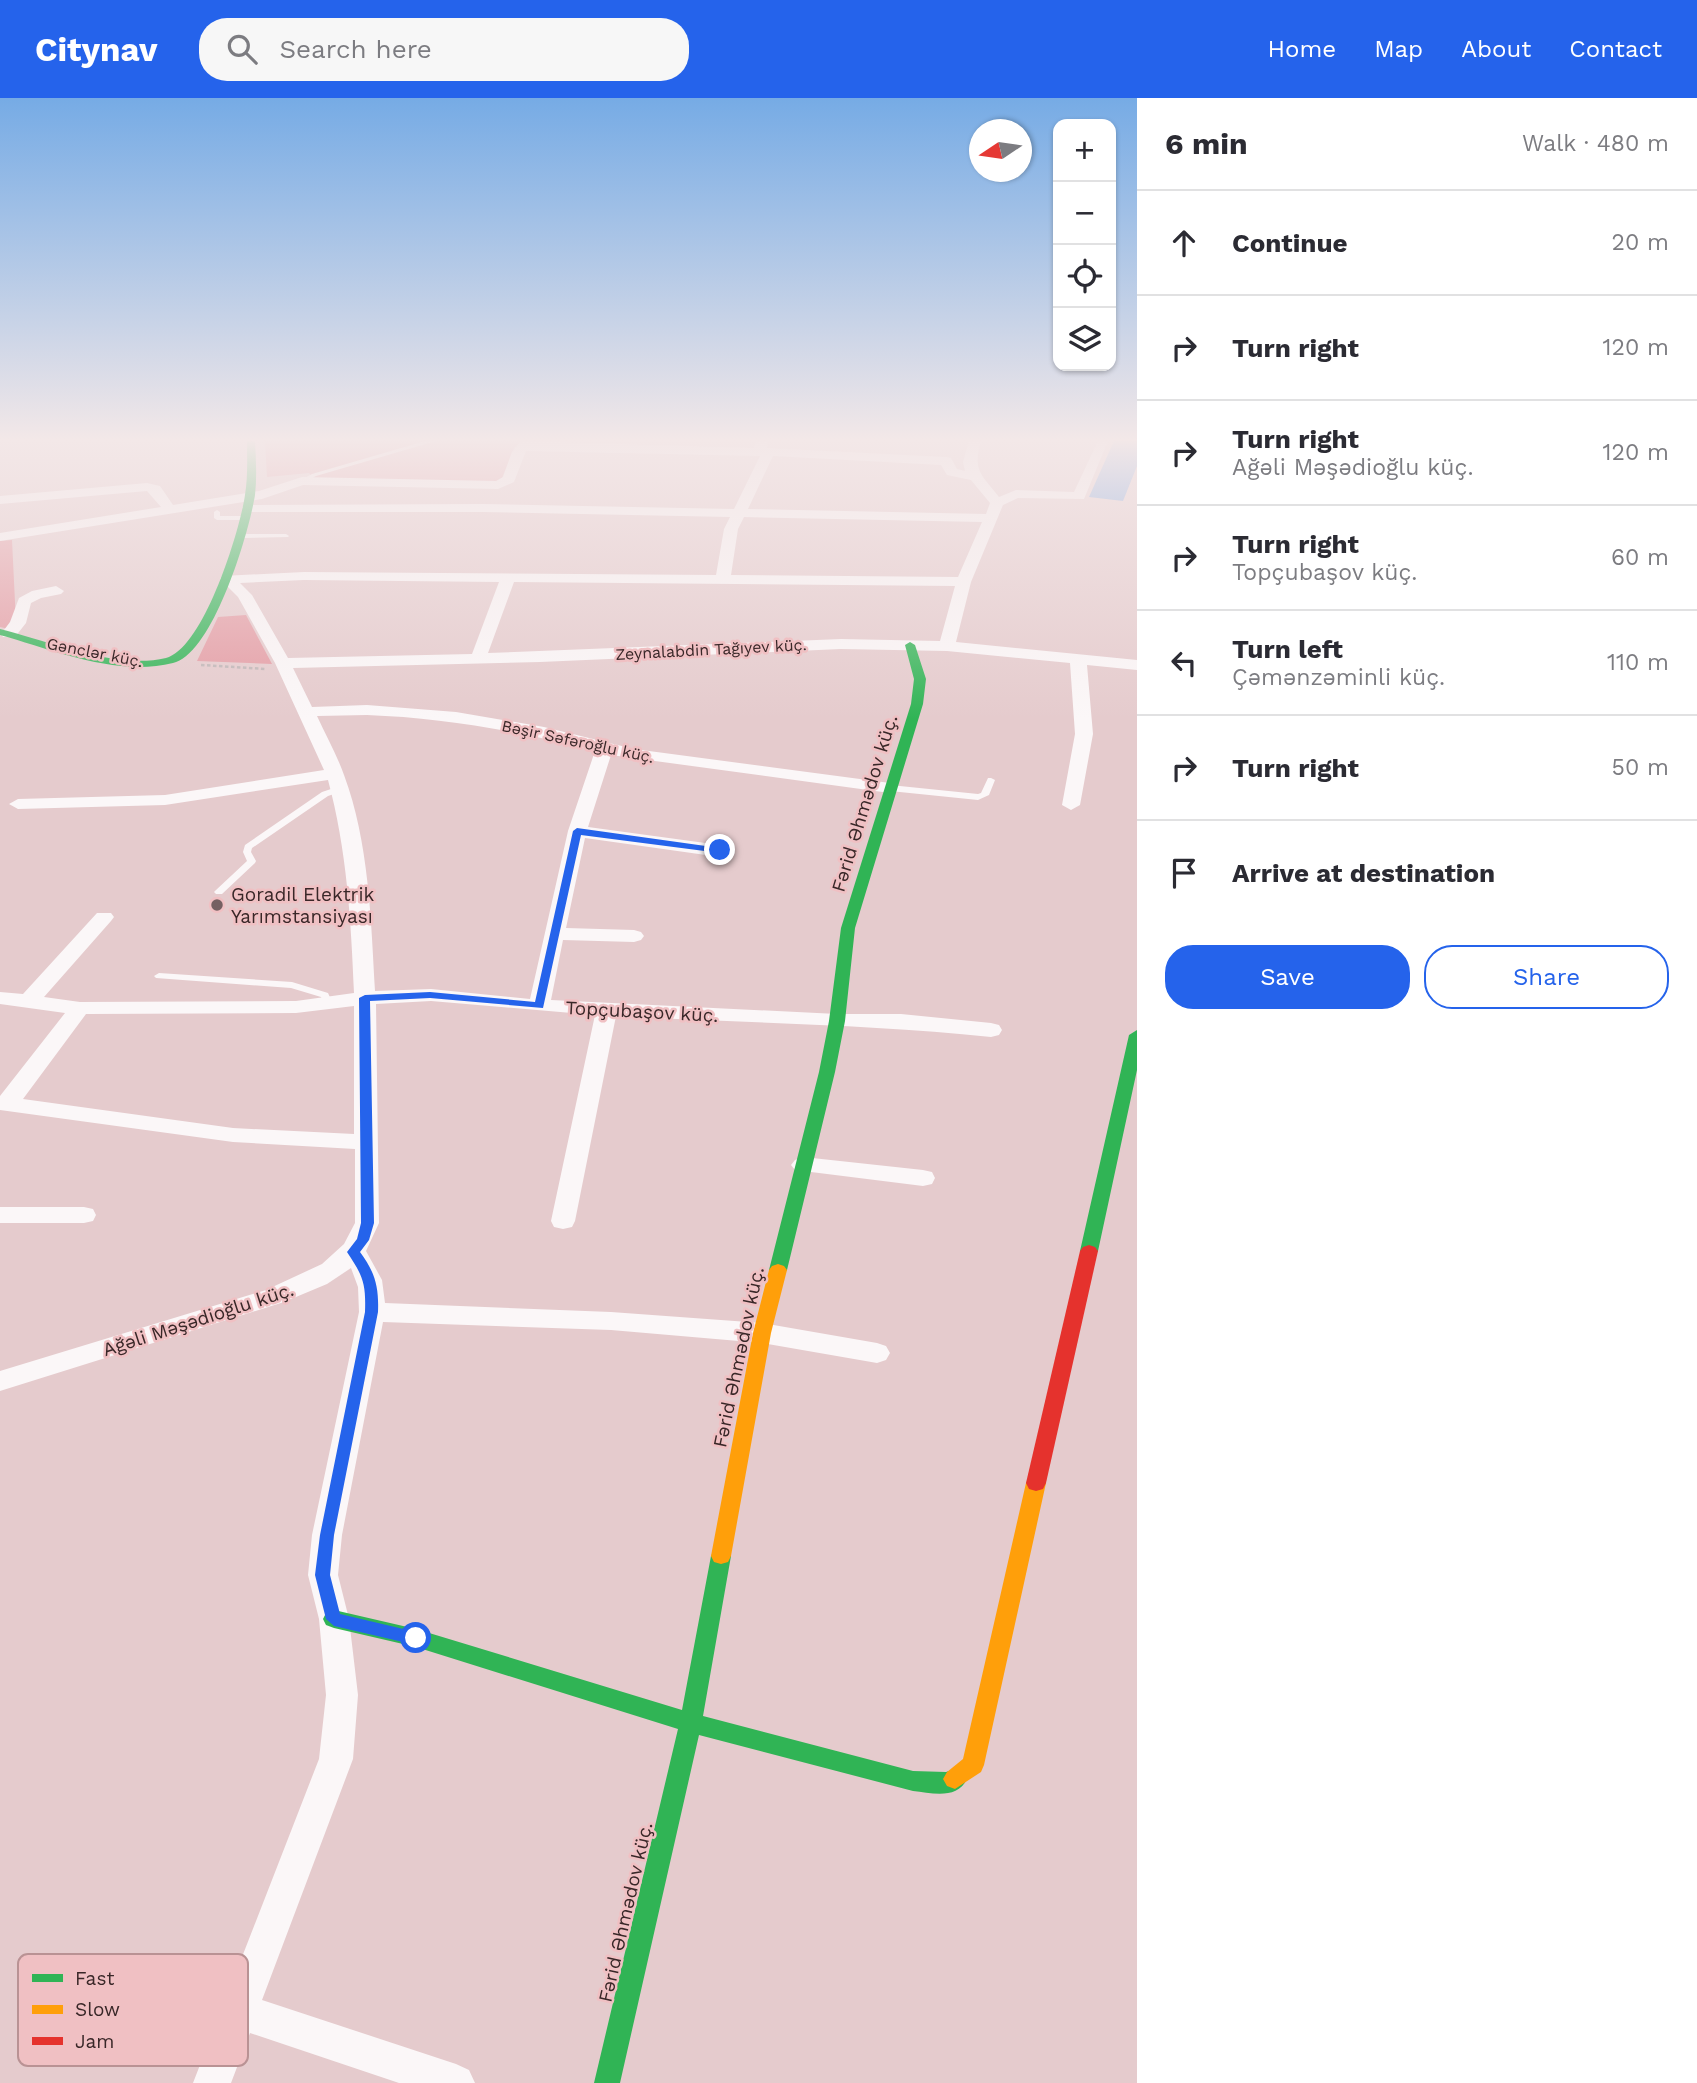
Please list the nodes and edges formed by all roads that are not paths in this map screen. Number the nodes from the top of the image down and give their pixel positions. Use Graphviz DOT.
graph roads {
  1 [pos="20,534"];
  2 [pos="730,534"];
  3 [pos="984,534"];
  4 [pos="243,536"];
  5 [pos="286,536"];
  6 [pos="0,537"];
  7 [pos="508,578"];
  8 [pos="227,579"];
  9 [pos="723,580"];
  10 [pos="964,582"];
  11 [pos="56,591"];
  12 [pos="5,633"];
  13 [pos="1101,642"];
  14 [pos="910,645"];
  15 [pos="947,646"];
  16 [pos="1079,658"];
  17 [pos="478,659"];
  18 [pos="1100,660"];
  19 [pos="284,665"];
  20 [pos="1137,665"];
  21 [pos="307,712"];
  22 [pos="604,749"];
  23 [pos="991,780"];
  24 [pos="338,782"];
  25 [pos="890,788"];
  26 [pos="18,804"];
  27 [pos="1071,805"];
  28 [pos="577,831"];
  29 [pos="720,850"];
  30 [pos="219,892"];
  31 [pos="104,917"];
  32 [pos="555,933"];
  33 [pos="634,936"];
  34 [pos="159,976"];
  35 [pos="0,998"];
  36 [pos="365,998"];
  37 [pos="27,1003"];
  38 [pos="328,1004"];
  39 [pos="539,1006"];
  40 [pos="80,1008"];
  41 [pos="607,1009"];
  42 [pos="837,1021"];
  43 [pos="991,1030"];
  44 [pos="1137,1035"];
  45 [pos="3,1103"];
  46 [pos="366,1142"];
  47 [pos="803,1165"];
  48 [pos="923,1178"];
  49 [pos="0,1215"];
  50 [pos="84,1215"];
  51 [pos="564,1222"];
  52 [pos="353,1252"];
  53 [pos="372,1312"];
  54 [pos="762,1333"];
  55 [pos="877,1353"];
  56 [pos="0,1381"];
  57 [pos="334,1619"];
  58 [pos="691,1723"];
  59 [pos="248,1988"];
  60 [pos="248,2014"];
  61 [pos="218,2066"];
  62 [pos="212,2083"];
  63 [pos="456,2083"];
  64 [pos="607,2083"];
  1 -- 6 [label="street"];
  2 -- 9 [label="street"];
  3 -- 10 [label="street"];
  4 -- 5 [label="lane"];
  4 -- 8 [label="street"];
  7 -- 8 [label="street"];
  7 -- 9 [label="street"];
  7 -- 17 [label="street"];
  8 -- 12 [label="street, Gənclər küç."];
  8 -- 19 [label="street, Ağəli Məşədioğlu küç."];
  9 -- 10 [label="street"];
  10 -- 15 [label="street"];
  11 -- 12 [label="street"];
  13 -- 18 [label="street"];
  14 -- 15 [label="street, Zeynalabdin Tağıyev küç."];
  14 -- 17 [label="street, Zeynalabdin Tağıyev küç."];
  14 -- 25 [label="street, Fərid Əhmədov küç."];
  15 -- 16 [label="street, Zeynalabdin Tağıyev küç."];
  16 -- 18 [label="street, Zeynalabdin Tağıyev küç."];
  16 -- 27 [label="street"];
  17 -- 19 [label="street, Zeynalabdin Tağıyev küç."];
  18 -- 20 [label="street, Zeynalabdin Tağıyev küç."];
  19 -- 21 [label="street, Ağəli Məşədioğlu küç."];
  21 -- 22 [label="street, Bəşir Səfəroğlu küç."];
  21 -- 24 [label="street, Ağəli Məşədioğlu küç."];
  22 -- 25 [label="street, Bəşir Səfəroğlu küç."];
  22 -- 28 [label="street"];
  23 -- 25 [label="lane"];
  24 -- 26 [label="street"];
  24 -- 30 [label="lane"];
  24 -- 36 [label="street, Ağəli Məşədioğlu küç."];
  25 -- 42 [label="street, Fərid Əhmədov küç."];
  28 -- 29 [label="street"];
  28 -- 32 [label="street"];
  31 -- 37 [label="street"];
  32 -- 33 [label="street"];
  32 -- 39 [label="street"];
  34 -- 38 [label="lane"];
  35 -- 37 [label="street, Topçubaşov küç."];
  36 -- 38 [label="street, Topçubaşov küç."];
  36 -- 39 [label="street, Topçubaşov küç."];
  36 -- 46 [label="street, Ağəli Məşədioğlu küç."];
  37 -- 40 [label="street, Topçubaşov küç."];
  38 -- 40 [label="street, Topçubaşov küç."];
  39 -- 41 [label="street, Topçubaşov küç."];
  40 -- 45 [label="street"];
  41 -- 42 [label="street, Topçubaşov küç."];
  41 -- 51 [label="street"];
  42 -- 43 [label="street, Topçubaşov küç."];
  42 -- 47 [label="street, Fərid Əhmədov küç."];
  44 -- 58 [label="street"];
  45 -- 46 [label="street"];
  46 -- 52 [label="street, Ağəli Məşədioğlu küç."];
  47 -- 48 [label="street"];
  47 -- 54 [label="street, Fərid Əhmədov küç."];
  49 -- 50 [label="street"];
  52 -- 53 [label="street"];
  52 -- 56 [label="street, Ağəli Məşədioğlu küç."];
  53 -- 54 [label="street"];
  53 -- 57 [label="street"];
  54 -- 55 [label="street"];
  54 -- 58 [label="street, Fərid Əhmədov küç."];
  57 -- 58 [label="street"];
  57 -- 59 [label="street"];
  58 -- 64 [label="street, Fərid Əhmədov küç."];
  60 -- 63 [label="street"];
  61 -- 62 [label="street"];
}
